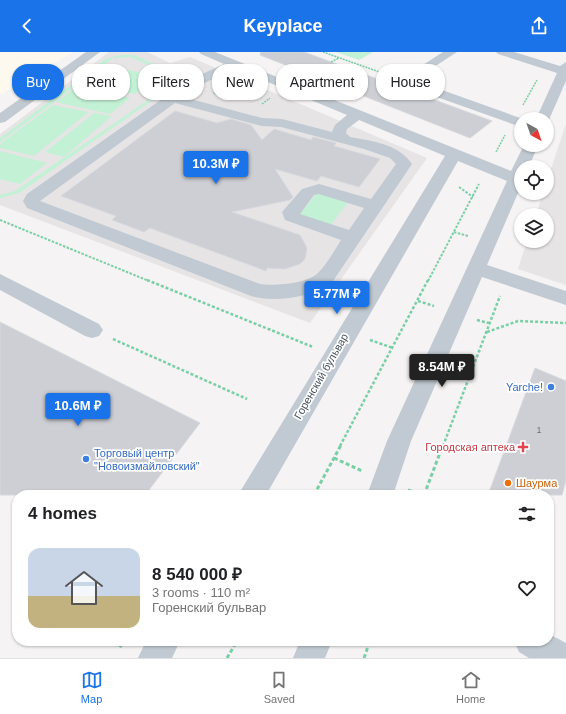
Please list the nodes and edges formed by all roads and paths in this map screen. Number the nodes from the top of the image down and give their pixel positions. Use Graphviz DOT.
graph roads {
  1 [pos="94,52"];
  2 [pos="205,52"];
  3 [pos="323,52"];
  4 [pos="450,52"];
  5 [pos="502,52"];
  6 [pos="339,58"];
  7 [pos="331,62"];
  8 [pos="233,64"];
  9 [pos="431,64"];
  10 [pos="565,69"];
  11 [pos="376,71"];
  12 [pos="268,78"];
  13 [pos="445,96"];
  14 [pos="170,100"];
  15 [pos="180,100"];
  16 [pos="546,112"];
  17 [pos="357,114"];
  18 [pos="0,118"];
  19 [pos="514,120"];
  20 [pos="345,140"];
  21 [pos="454,154"];
  22 [pos="514,178"];
  23 [pos="481,180"];
  24 [pos="514,184"];
  25 [pos="456,185"];
  26 [pos="473,197"];
  27 [pos="374,206"];
  28 [pos="0,220"];
  29 [pos="353,238"];
  30 [pos="476,268"];
  31 [pos="0,281"];
  32 [pos="502,290"];
  33 [pos="566,298"];
  34 [pos="418,301"];
  35 [pos="435,307"];
  36 [pos="473,319"];
  37 [pos="489,323"];
  38 [pos="566,323"];
  39 [pos="92,330"];
  40 [pos="486,332"];
  41 [pos="367,339"];
  42 [pos="316,348"];
  43 [pos="392,348"];
  44 [pos="247,398"];
  45 [pos="254,490"];
  46 [pos="317,490"];
  47 [pos="382,490"];
  48 [pos="426,490"];
  49 [pos="121,646"];
  50 [pos="161,646"];
  51 [pos="234,646"];
  52 [pos="314,646"];
  53 [pos="368,646"];
  54 [pos="539,646"];
  55 [pos="124,648"];
  56 [pos="154,658"];
  57 [pos="228,658"];
  58 [pos="309,658"];
  59 [pos="364,658"];
  60 [pos="561,658"];
  1 -- 18 [label="street"];
  2 -- 8 [label="street"];
  3 -- 6 [label="path"];
  4 -- 9 [label="street"];
  5 -- 10 [label="street"];
  6 -- 7 [label="path"];
  6 -- 11 [label="path"];
  10 -- 16 [label="street"];
  12 -- 17 [label="street"];
  13 -- 19 [label="street"];
  14 -- 29 [label="street"];
  15 -- 20 [label="street"];
  17 -- 20 [label="street"];
  17 -- 21 [label="street"];
  20 -- 27 [label="street"];
  21 -- 22 [label="street"];
  21 -- 45 [label="street, Горенский бульвар"];
  23 -- 26 [label="path"];
  24 -- 30 [label="street"];
  25 -- 26 [label="path"];
  26 -- 34 [label="path"];
  27 -- 29 [label="street"];
  27 -- 29 [label="street"];
  28 -- 42 [label="path"];
  30 -- 33 [label="street"];
  30 -- 47 [label="street"];
  31 -- 39 [label="street"];
  32 -- 37 [label="path"];
  34 -- 35 [label="path"];
  34 -- 43 [label="path"];
  36 -- 37 [label="path"];
  37 -- 40 [label="path"];
  38 -- 40 [label="path"];
  39 -- 44 [label="path"];
  40 -- 48 [label="path"];
  41 -- 43 [label="path"];
  43 -- 46 [label="path"];
  49 -- 55 [label="path"];
  50 -- 56 [label="street"];
  51 -- 57 [label="path"];
  52 -- 58 [label="street"];
  53 -- 59 [label="path"];
  54 -- 60 [label="street"];
}
